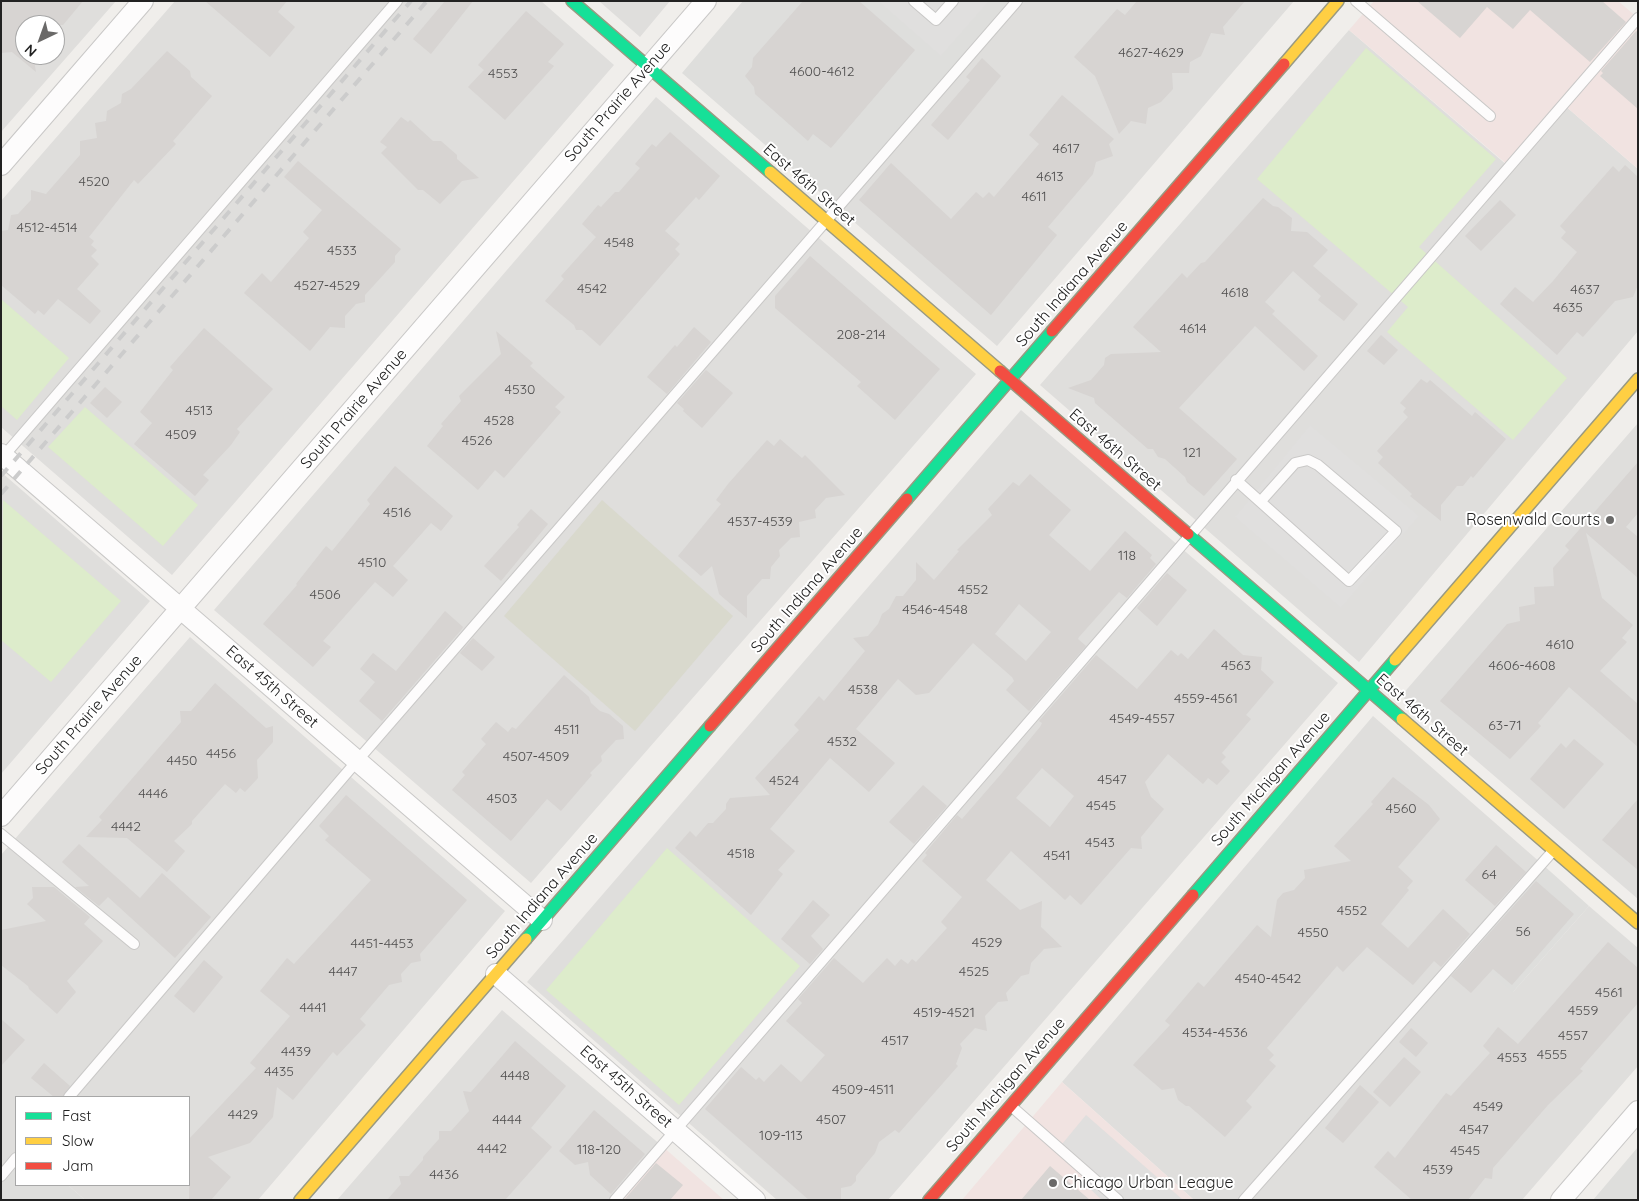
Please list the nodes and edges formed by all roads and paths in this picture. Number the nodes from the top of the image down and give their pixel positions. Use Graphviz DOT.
graph roads {
  1 [pos="143,1"];
  2 [pos="397,1"];
  3 [pos="572,1"];
  4 [pos="706,1"];
  5 [pos="914,1"];
  6 [pos="953,1"];
  7 [pos="1017,1"];
  8 [pos="1338,1"];
  9 [pos="1356,1"];
  10 [pos="1638,18"];
  11 [pos="648,68"];
  12 [pos="1490,116"];
  13 [pos="1,165"];
  14 [pos="827,222"];
  15 [pos="1638,379"];
  16 [pos="1010,380"];
  17 [pos="2,456"];
  18 [pos="1236,480"];
  19 [pos="1261,501"];
  20 [pos="1189,535"];
  21 [pos="180,608"];
  22 [pos="1369,690"];
  23 [pos="357,761"];
  24 [pos="1,816"];
  25 [pos="1,834"];
  26 [pos="1554,850"];
  27 [pos="542,920"];
  28 [pos="1638,923"];
  29 [pos="134,944"];
  30 [pos="496,974"];
  31 [pos="70,1096"];
  32 [pos="1010,1106"];
  33 [pos="1638,1111"];
  34 [pos="676,1130"];
  35 [pos="15,1159"];
  36 [pos="1,1176"];
  37 [pos="300,1200"];
  38 [pos="615,1200"];
  39 [pos="755,1200"];
  40 [pos="929,1200"];
  41 [pos="1118,1200"];
  42 [pos="1244,1200"];
  43 [pos="1560,1200"];
  1 -- 13 [label="street"];
  2 -- 17 [label="lane"];
  3 -- 11 [label="street, East 46th Street"];
  4 -- 11 [label="street, South Prairie Avenue"];
  5 -- 6 [label="lane"];
  7 -- 14 [label="lane"];
  8 -- 16 [label="street, South Indiana Avenue"];
  9 -- 12 [label="lane"];
  10 -- 18 [label="lane"];
  11 -- 14 [label="street, East 46th Street"];
  11 -- 21 [label="street, South Prairie Avenue"];
  14 -- 16 [label="street, East 46th Street"];
  14 -- 23 [label="lane"];
  15 -- 22 [label="street, South Michigan Avenue"];
  16 -- 20 [label="street, East 46th Street"];
  16 -- 27 [label="street, South Indiana Avenue"];
  17 -- 21 [label="street, East 45th Street"];
  18 -- 19 [label="lane"];
  18 -- 20 [label="lane"];
  19 -- 19 [label="lane"];
  20 -- 22 [label="street, East 46th Street"];
  20 -- 34 [label="lane"];
  21 -- 23 [label="street, East 45th Street"];
  21 -- 24 [label="street, South Prairie Avenue"];
  22 -- 26 [label="street, East 46th Street"];
  22 -- 32 [label="street, South Michigan Avenue"];
  23 -- 27 [label="street, East 45th Street"];
  23 -- 31 [label="lane"];
  25 -- 29 [label="lane"];
  26 -- 28 [label="street, East 46th Street"];
  26 -- 42 [label="lane"];
  27 -- 30 [label="street, South Indiana Avenue"];
  30 -- 34 [label="street, East 45th Street"];
  30 -- 37 [label="street, South Indiana Avenue"];
  32 -- 40 [label="street, South Michigan Avenue"];
  32 -- 41 [label="lane"];
  33 -- 43 [label="street"];
  34 -- 38 [label="lane"];
  34 -- 39 [label="street, East 45th Street"];
  35 -- 36 [label="lane"];
}
